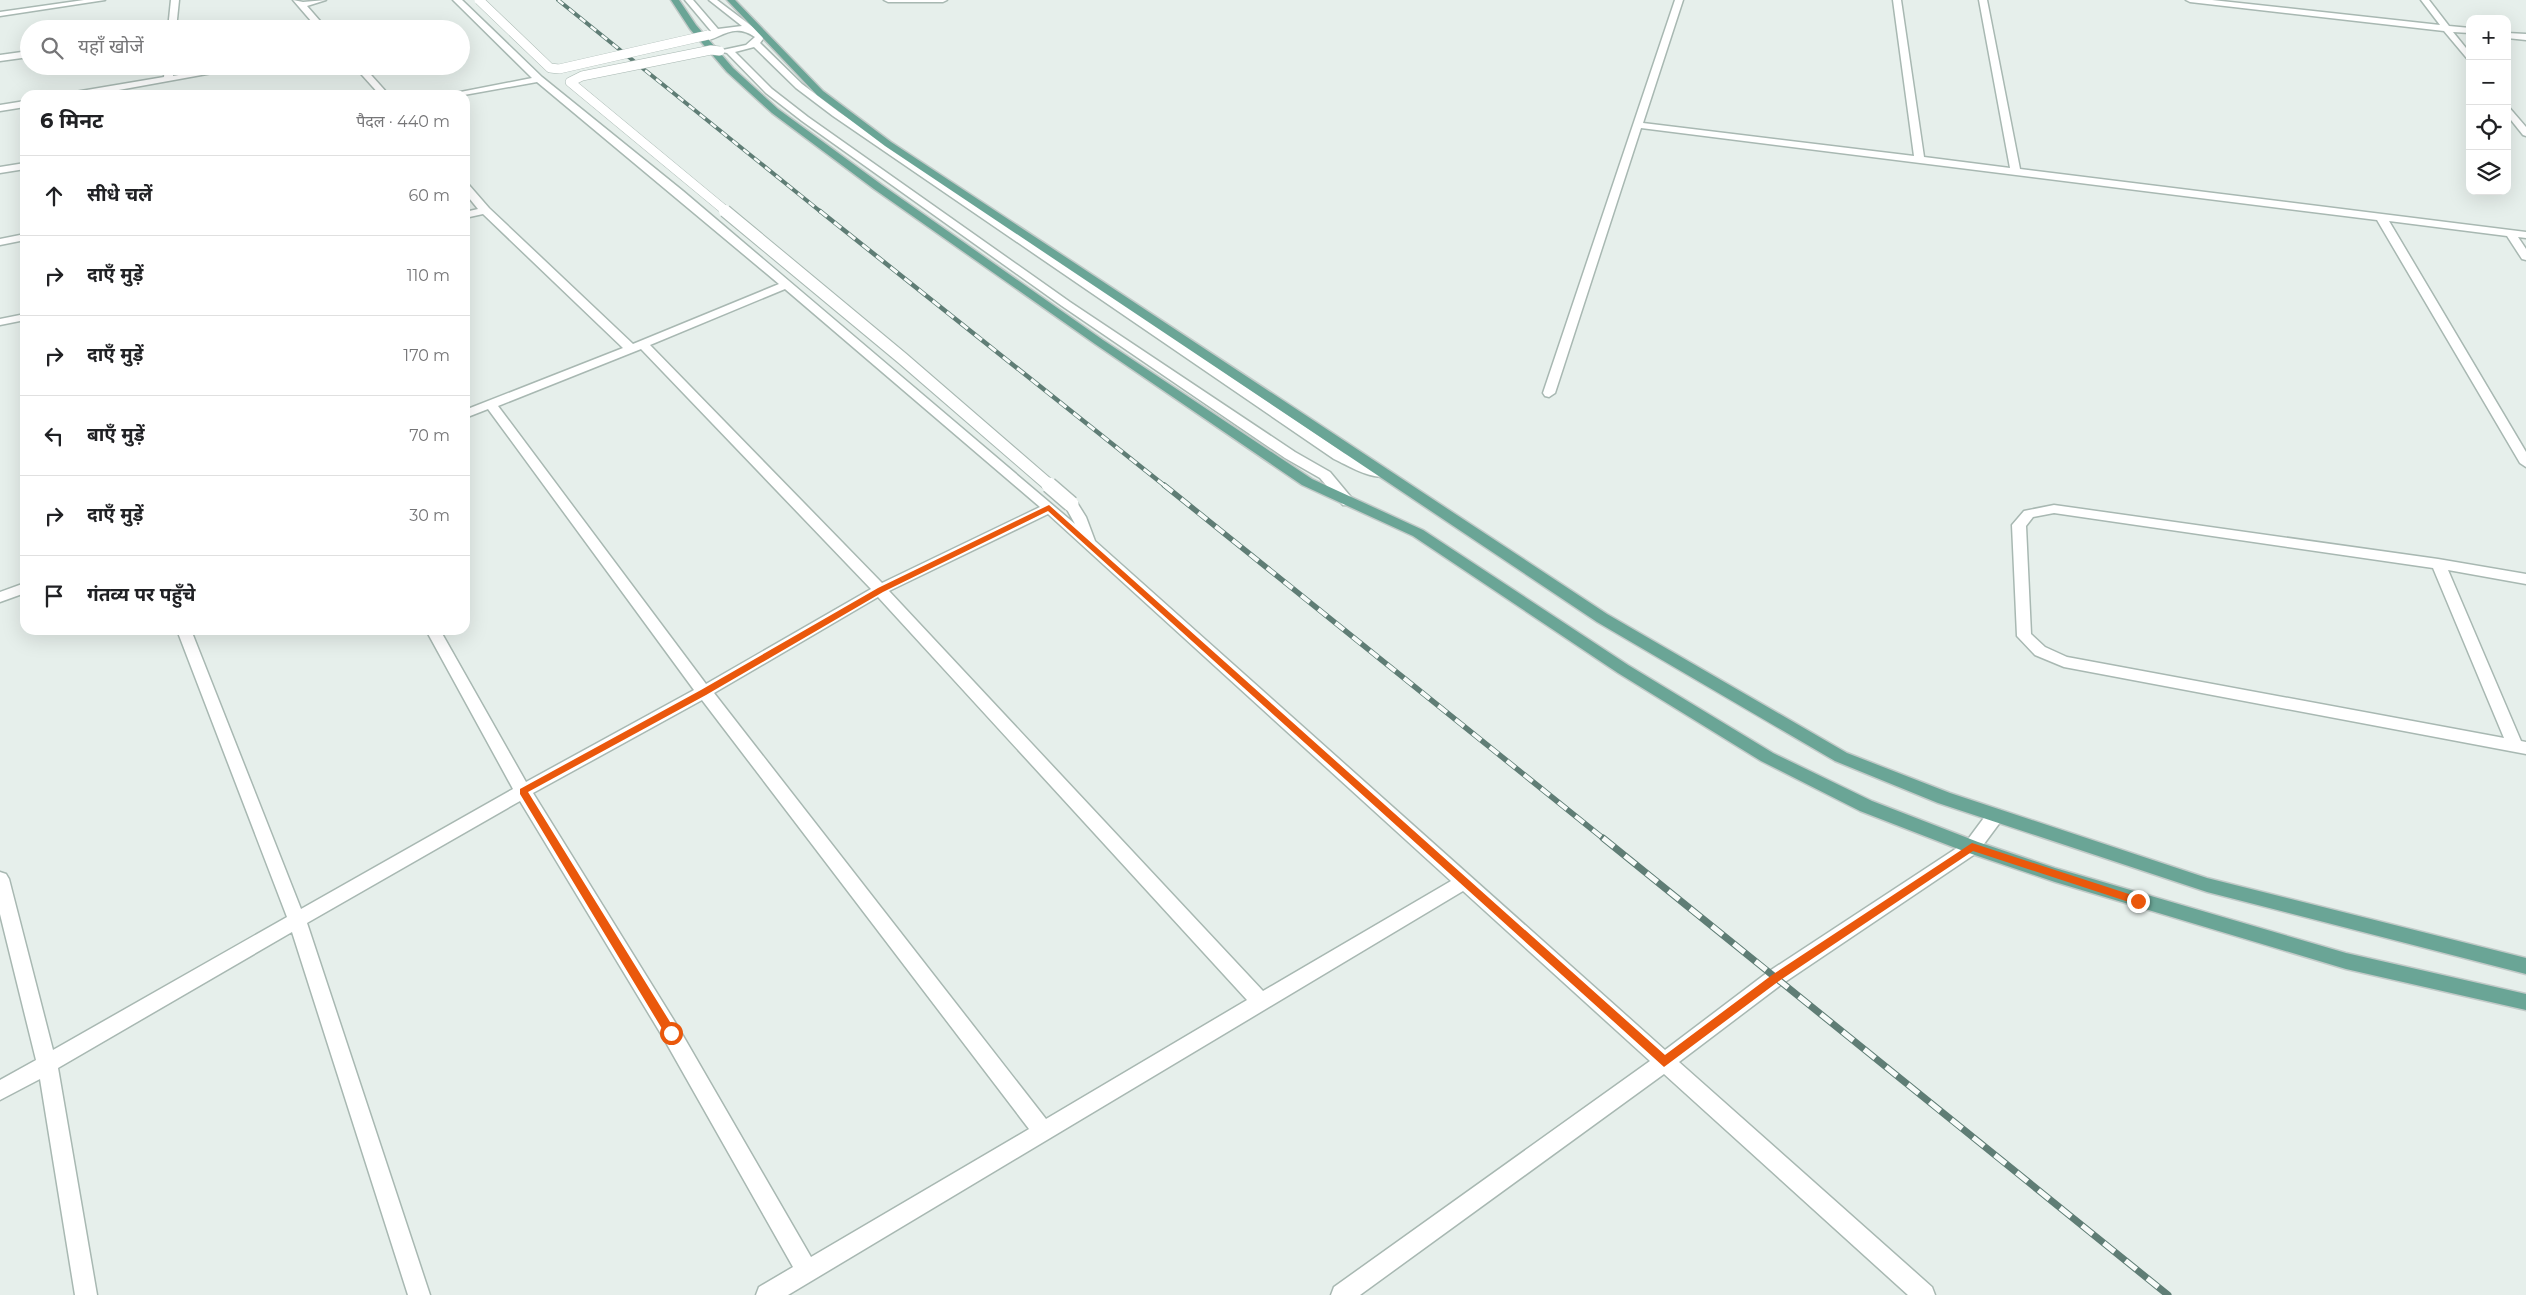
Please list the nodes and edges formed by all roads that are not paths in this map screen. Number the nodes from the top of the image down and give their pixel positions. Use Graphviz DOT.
graph roads {
  1 [pos="101,0"];
  2 [pos="175,0"];
  3 [pos="322,0"];
  4 [pos="457,0"];
  5 [pos="479,0"];
  6 [pos="675,0"];
  7 [pos="689,0"];
  8 [pos="713,0"];
  9 [pos="731,0"];
  10 [pos="888,0"];
  11 [pos="943,0"];
  12 [pos="1679,0"];
  13 [pos="1897,0"];
  14 [pos="1983,0"];
  15 [pos="2190,0"];
  16 [pos="2425,0"];
  17 [pos="299,2"];
  18 [pos="0,14"];
  19 [pos="173,20"];
  20 [pos="315,20"];
  21 [pos="2446,28"];
  22 [pos="750,30"];
  23 [pos="2466,30"];
  24 [pos="712,34"];
  25 [pos="2511,35"];
  26 [pos="2526,37"];
  27 [pos="755,43"];
  28 [pos="711,50"];
  29 [pos="730,51"];
  30 [pos="2466,54"];
  31 [pos="20,55"];
  32 [pos="0,58"];
  33 [pos="168,75"];
  34 [pos="192,75"];
  35 [pos="366,75"];
  36 [pos="168,79"];
  37 [pos="539,80"];
  38 [pos="104,90"];
  39 [pos="380,90"];
  40 [pos="470,92"];
  41 [pos="20,105"];
  42 [pos="0,108"];
  43 [pos="2511,113"];
  44 [pos="1638,125"];
  45 [pos="2526,133"];
  46 [pos="1919,160"];
  47 [pos="20,167"];
  48 [pos="0,170"];
  49 [pos="2015,171"];
  50 [pos="470,193"];
  51 [pos="485,210"];
  52 [pos="470,214"];
  53 [pos="2381,217"];
  54 [pos="2510,233"];
  55 [pos="2526,235"];
  56 [pos="20,238"];
  57 [pos="0,242"];
  58 [pos="2526,257"];
  59 [pos="786,285"];
  60 [pos="20,318"];
  61 [pos="0,322"];
  62 [pos="636,346"];
  63 [pos="1549,393"];
  64 [pos="490,404"];
  65 [pos="470,412"];
  66 [pos="2526,463"];
  67 [pos="1383,472"];
  68 [pos="1348,502"];
  69 [pos="1049,508"];
  70 [pos="1088,543"];
  71 [pos="2438,564"];
  72 [pos="2526,579"];
  73 [pos="20,590"];
  74 [pos="880,590"];
  75 [pos="0,597"];
  76 [pos="186,635"];
  77 [pos="436,635"];
  78 [pos="704,692"];
  79 [pos="2521,748"];
  80 [pos="523,791"];
  81 [pos="1995,816"];
  82 [pos="1972,847"];
  83 [pos="0,879"];
  84 [pos="1464,882"];
  85 [pos="297,920"];
  86 [pos="2526,966"];
  87 [pos="1261,1002"];
  88 [pos="2526,1002"];
  89 [pos="1664,1062"];
  90 [pos="47,1063"];
  91 [pos="0,1091"];
  92 [pos="1043,1131"];
  93 [pos="807,1271"];
  94 [pos="86,1295"];
  95 [pos="419,1295"];
  96 [pos="767,1295"];
  97 [pos="1342,1295"];
  98 [pos="1924,1295"];
  1 -- 18 [label="street"];
  2 -- 19 [label="street"];
  3 -- 17 [label="street"];
  4 -- 37 [label="street"];
  5 -- 24 [label="street, bridge"];
  6 -- 68 [label="main road"];
  7 -- 24 [label="street"];
  8 -- 22 [label="street"];
  9 -- 67 [label="main road"];
  10 -- 11 [label="street"];
  12 -- 44 [label="street"];
  13 -- 46 [label="street"];
  14 -- 49 [label="street"];
  15 -- 21 [label="street"];
  16 -- 21 [label="street"];
  17 -- 20 [label="street"];
  21 -- 23 [label="street"];
  21 -- 30 [label="street"];
  22 -- 24 [label="street"];
  22 -- 27 [label="street"];
  24 -- 28 [label="street, bridge"];
  25 -- 26 [label="street"];
  27 -- 29 [label="street"];
  27 -- 67 [label="street"];
  28 -- 29 [label="street, bridge"];
  28 -- 70 [label="street, bridge"];
  29 -- 68 [label="street"];
  31 -- 32 [label="street"];
  33 -- 36 [label="street"];
  34 -- 36 [label="street"];
  35 -- 39 [label="street"];
  36 -- 38 [label="street"];
  37 -- 40 [label="street"];
  37 -- 59 [label="street"];
  41 -- 42 [label="street"];
  43 -- 45 [label="street"];
  44 -- 46 [label="street"];
  44 -- 63 [label="street"];
  46 -- 49 [label="street"];
  47 -- 48 [label="street"];
  49 -- 53 [label="street"];
  50 -- 51 [label="street"];
  51 -- 52 [label="street"];
  51 -- 62 [label="street"];
  53 -- 54 [label="street"];
  53 -- 66 [label="street"];
  54 -- 55 [label="street"];
  54 -- 58 [label="street"];
  56 -- 57 [label="street"];
  59 -- 62 [label="street"];
  59 -- 69 [label="street"];
  60 -- 61 [label="street"];
  62 -- 64 [label="street"];
  62 -- 74 [label="street"];
  64 -- 65 [label="street"];
  64 -- 78 [label="street"];
  67 -- 81 [label="main road"];
  68 -- 82 [label="main road"];
  69 -- 70 [label="street"];
  69 -- 74 [label="street"];
  70 -- 84 [label="street"];
  71 -- 72 [label="street"];
  71 -- 79 [label="street"];
  71 -- 79 [label="street"];
  73 -- 75 [label="street"];
  74 -- 78 [label="street"];
  74 -- 87 [label="street"];
  76 -- 85 [label="street"];
  77 -- 80 [label="street"];
  78 -- 80 [label="street"];
  78 -- 92 [label="street"];
  80 -- 85 [label="street"];
  80 -- 93 [label="street"];
  81 -- 82 [label="street"];
  81 -- 86 [label="main road"];
  82 -- 88 [label="main road"];
  82 -- 89 [label="street"];
  83 -- 90 [label="street"];
  84 -- 87 [label="street"];
  84 -- 89 [label="street"];
  85 -- 90 [label="street"];
  85 -- 95 [label="street"];
  87 -- 92 [label="street"];
  89 -- 97 [label="street"];
  89 -- 98 [label="street"];
  90 -- 91 [label="street"];
  90 -- 94 [label="street"];
  92 -- 93 [label="street"];
  93 -- 96 [label="street"];
}
